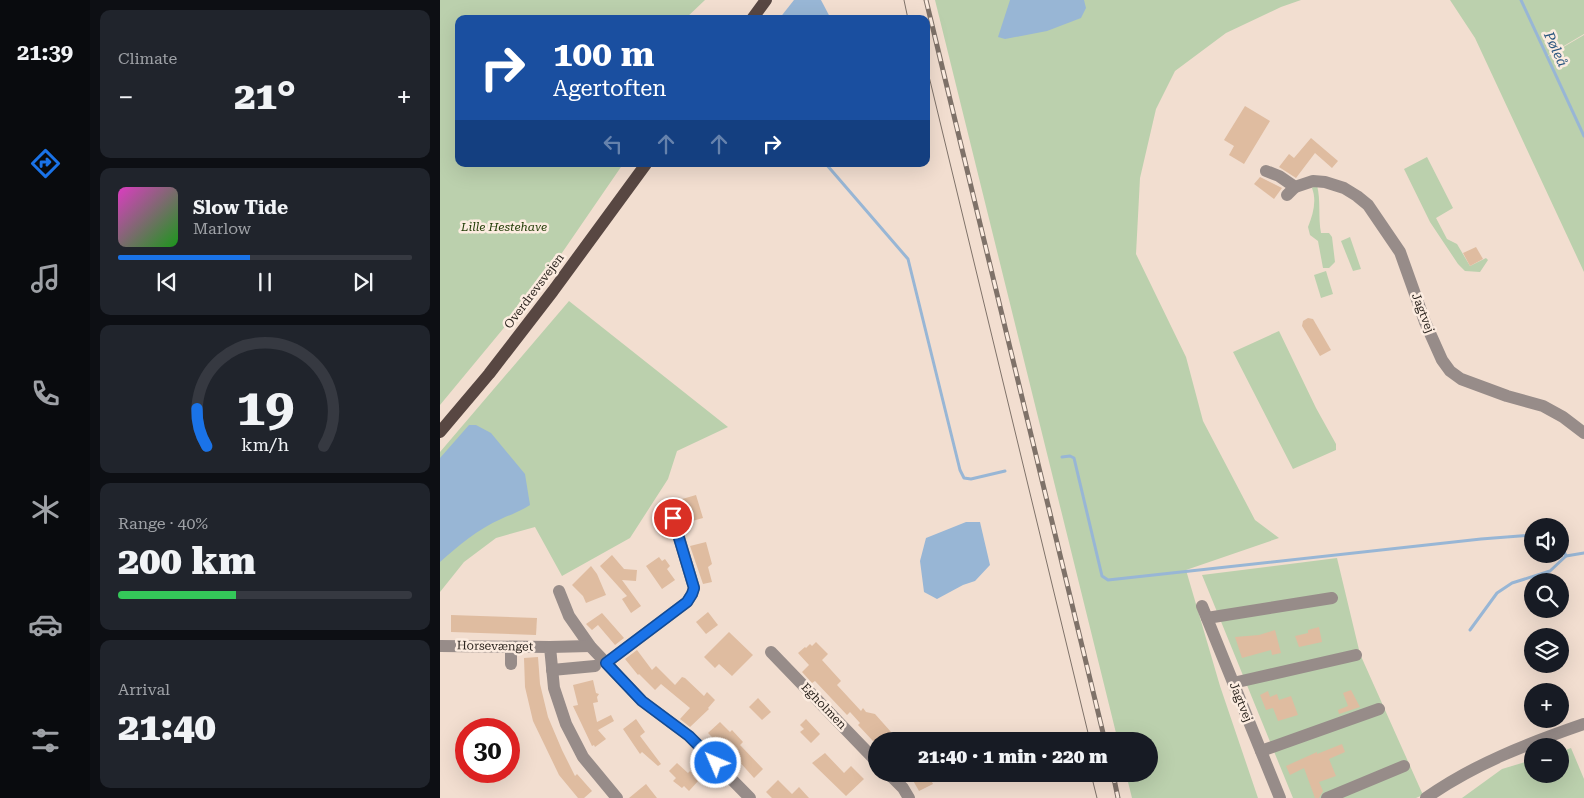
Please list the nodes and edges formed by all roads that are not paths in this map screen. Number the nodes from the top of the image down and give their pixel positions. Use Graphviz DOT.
graph roads {
  1 [pos="766,0"];
  2 [pos="755,15"];
  3 [pos="644,167"];
  4 [pos="1266,171"];
  5 [pos="440,432"];
  6 [pos="1584,433"];
  7 [pos="673,518"];
  8 [pos="559,591"];
  9 [pos="1332,598"];
  10 [pos="440,646"];
  11 [pos="590,646"];
  12 [pos="511,647"];
  13 [pos="550,647"];
  14 [pos="771,652"];
  15 [pos="1356,655"];
  16 [pos="511,664"];
  17 [pos="601,665"];
  18 [pos="552,670"];
  19 [pos="1233,683"];
  20 [pos="1379,710"];
  21 [pos="1584,724"];
  22 [pos="1261,751"];
  23 [pos="868,752"];
  24 [pos="1404,766"];
  25 [pos="897,782"];
  26 [pos="617,798"];
  27 [pos="750,798"];
  28 [pos="909,798"];
  29 [pos="1280,798"];
  30 [pos="1327,798"];
  31 [pos="1426,798"];
  1 -- 2 [label="main road"];
  3 -- 5 [label="main road, Overdrevsvejen"];
  4 -- 6 [label="street, Jagtvej"];
  7 -- 17 [label="street"];
  8 -- 11 [label="street"];
  9 -- 19 [label="street, Jagtvej"];
  10 -- 12 [label="street, Horsevænget"];
  11 -- 13 [label="street, Horsevænget"];
  11 -- 17 [label="street"];
  12 -- 13 [label="street, Horsevænget"];
  12 -- 16 [label="street"];
  13 -- 18 [label="street, Horsevænget"];
  14 -- 23 [label="street, Egholmen"];
  15 -- 19 [label="street"];
  17 -- 18 [label="street"];
  17 -- 27 [label="street"];
  18 -- 26 [label="street, Horsevænget"];
  19 -- 22 [label="street, Jagtvej"];
  20 -- 22 [label="street"];
  21 -- 31 [label="street"];
  22 -- 29 [label="street, Jagtvej"];
  24 -- 30 [label="street"];
  25 -- 28 [label="street"];
}
